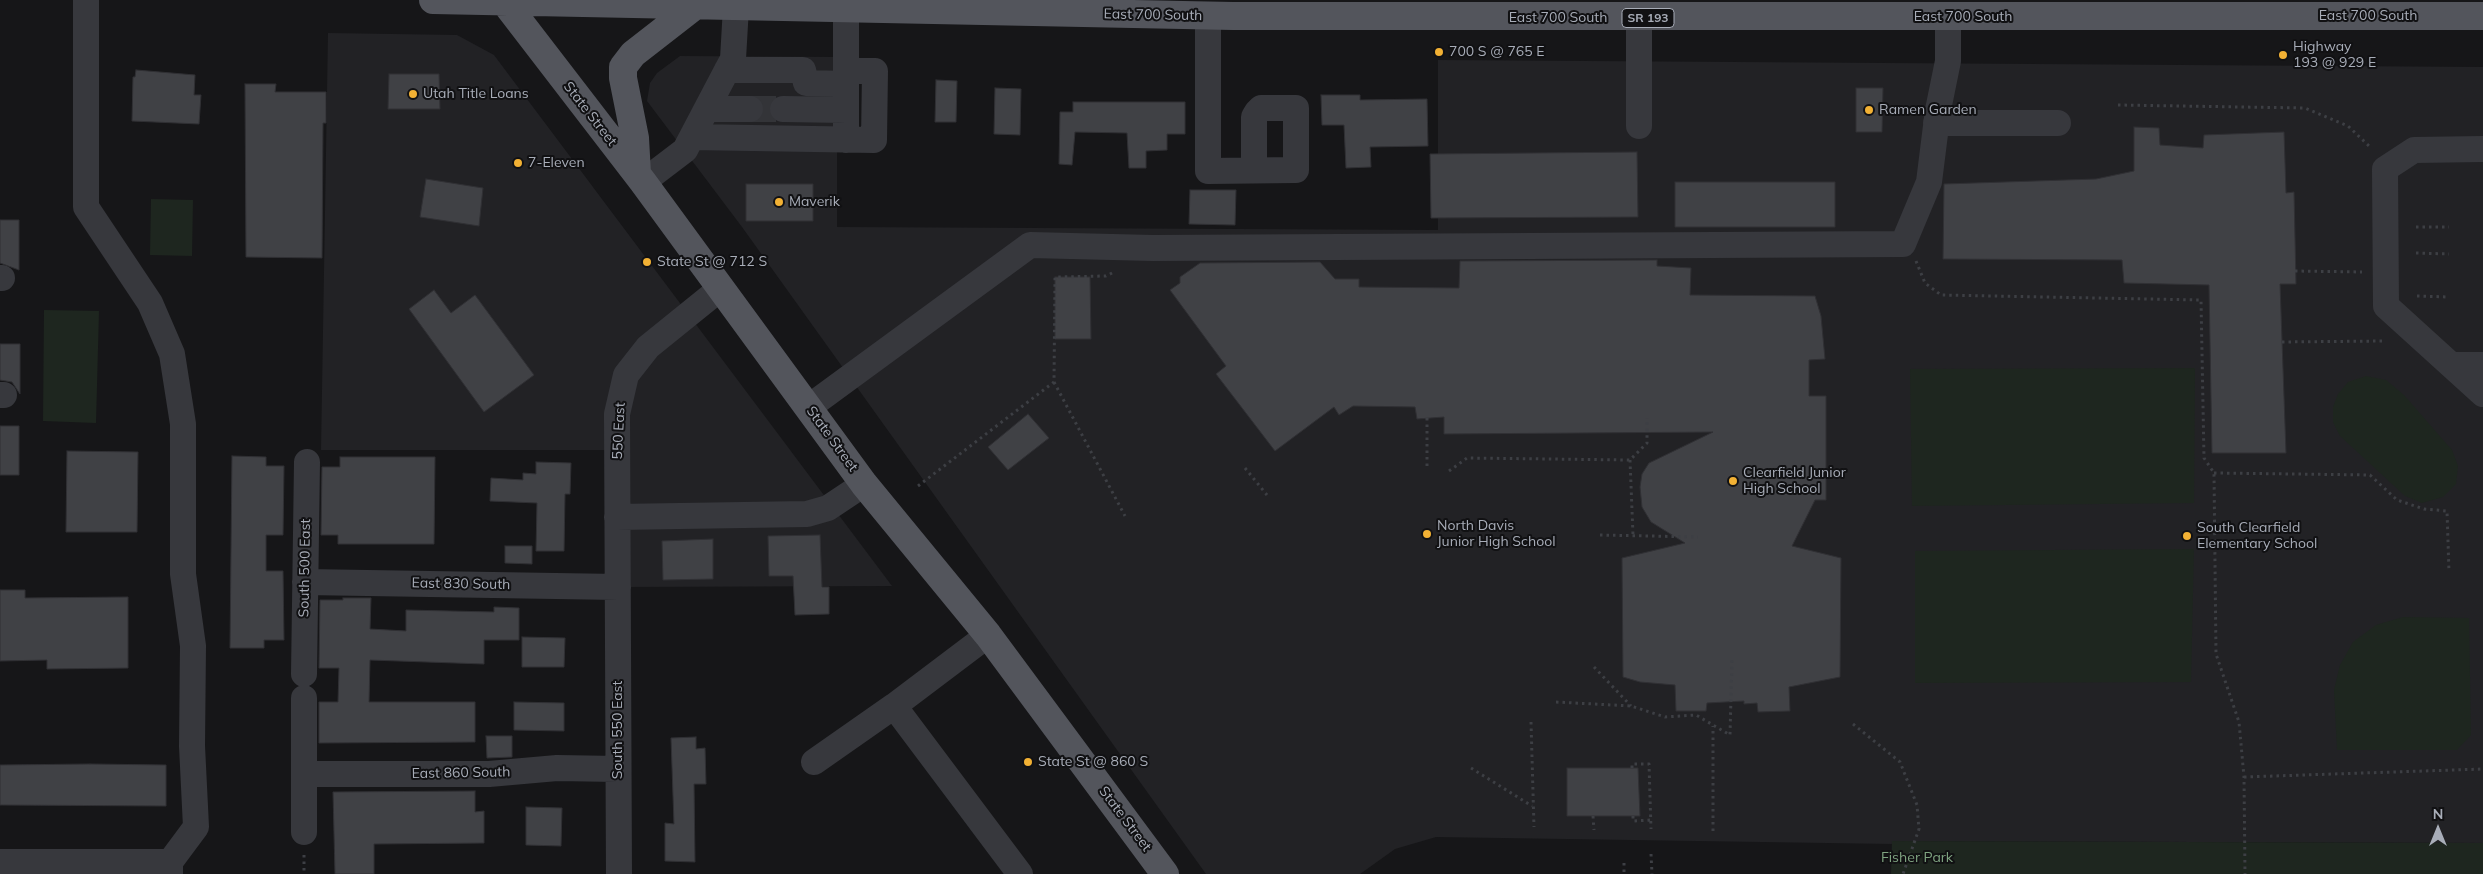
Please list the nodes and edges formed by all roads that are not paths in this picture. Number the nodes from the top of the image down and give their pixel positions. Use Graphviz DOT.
graph roads {
  1 [pos="86,0"];
  2 [pos="433,0"];
  3 [pos="504,1"];
  4 [pos="678,3"];
  5 [pos="736,7"];
  6 [pos="1762,8"];
  7 [pos="846,9"];
  8 [pos="1208,16"];
  9 [pos="2483,16"];
  10 [pos="1639,18"];
  11 [pos="1948,18"];
  12 [pos="724,76"];
  13 [pos="846,78"];
  14 [pos="750,82"];
  15 [pos="707,109"];
  16 [pos="750,109"];
  17 [pos="783,109"];
  18 [pos="846,110"];
  19 [pos="1936,123"];
  20 [pos="2058,123"];
  21 [pos="1639,126"];
  22 [pos="692,137"];
  23 [pos="846,140"];
  24 [pos="627,144"];
  25 [pos="2483,149"];
  26 [pos="1254,170"];
  27 [pos="640,178"];
  28 [pos="720,288"];
  29 [pos="2483,365"];
  30 [pos="2451,366"];
  31 [pos="2483,394"];
  32 [pos="808,407"];
  33 [pos="307,462"];
  34 [pos="864,484"];
  35 [pos="618,517"];
  36 [pos="305,582"];
  37 [pos="618,587"];
  38 [pos="988,635"];
  39 [pos="894,706"];
  40 [pos="814,762"];
  41 [pos="618,769"];
  42 [pos="304,774"];
  43 [pos="304,832"];
  44 [pos="0,862"];
  45 [pos="170,868"];
  46 [pos="619,874"];
  47 [pos="1020,874"];
  48 [pos="1166,874"];
  1 -- 45 [label="street"];
  2 -- 3 [label="main road, SR 193"];
  3 -- 4 [label="main road, SR 193"];
  3 -- 24 [label="main road, State Street"];
  4 -- 5 [label="main road, SR 193"];
  4 -- 24 [label="main road"];
  5 -- 7 [label="main road, East 700 South / SR 193"];
  5 -- 12 [label="street"];
  6 -- 10 [label="main road, East 700 South / SR 193"];
  6 -- 11 [label="main road, East 700 South / SR 193"];
  7 -- 8 [label="main road, East 700 South / SR 193"];
  7 -- 13 [label="street"];
  8 -- 10 [label="main road, East 700 South / SR 193"];
  8 -- 26 [label="street"];
  9 -- 11 [label="main road, East 700 South / SR 193"];
  10 -- 21 [label="street"];
  11 -- 19 [label="street"];
  12 -- 13 [label="street"];
  12 -- 14 [label="street"];
  12 -- 15 [label="street"];
  13 -- 18 [label="street"];
  13 -- 23 [label="street"];
  15 -- 16 [label="street"];
  15 -- 22 [label="street"];
  17 -- 18 [label="street"];
  18 -- 23 [label="street"];
  19 -- 20 [label="street"];
  19 -- 32 [label="street"];
  22 -- 23 [label="street"];
  22 -- 27 [label="street"];
  24 -- 27 [label="main road"];
  25 -- 30 [label="street"];
  26 -- 26 [label="street"];
  27 -- 28 [label="main road, State Street"];
  28 -- 32 [label="main road, State Street"];
  28 -- 35 [label="street, 550 East"];
  29 -- 30 [label="street"];
  30 -- 31 [label="street"];
  32 -- 34 [label="main road, State Street"];
  33 -- 36 [label="street, South 500 East"];
  34 -- 35 [label="street"];
  34 -- 38 [label="main road, State Street"];
  35 -- 37 [label="street, 550 East"];
  36 -- 37 [label="street, East 830 South"];
  36 -- 42 [label="street, South 500 East"];
  37 -- 41 [label="street, South 550 East"];
  38 -- 39 [label="street"];
  38 -- 48 [label="main road, State Street"];
  39 -- 40 [label="street"];
  39 -- 47 [label="street"];
  41 -- 42 [label="street, East 860 South"];
  41 -- 46 [label="street, South 550 East"];
  42 -- 43 [label="street, South 500 East"];
  44 -- 45 [label="street"];
}
